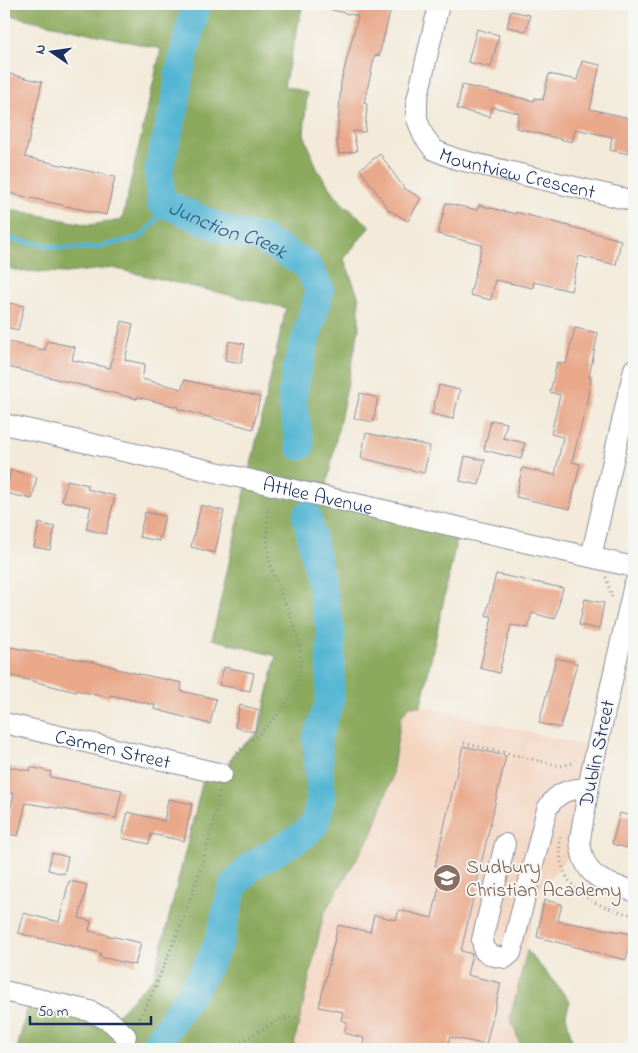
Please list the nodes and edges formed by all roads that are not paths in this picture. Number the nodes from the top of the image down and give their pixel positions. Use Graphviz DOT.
graph roads {
  1 [pos="439,4"];
  2 [pos="634,201"];
  3 [pos="634,369"];
  4 [pos="4,424"];
  5 [pos="591,556"];
  6 [pos="634,567"];
  7 [pos="634,585"];
  8 [pos="4,723"];
  9 [pos="222,774"];
  10 [pos="588,788"];
  11 [pos="505,844"];
  12 [pos="634,891"];
  13 [pos="4,991"];
  14 [pos="126,1036"];
  1 -- 2 [label="street, Mountview Crescent"];
  3 -- 5 [label="street"];
  4 -- 5 [label="street, Attlee Avenue"];
  5 -- 6 [label="street, Attlee Avenue"];
  7 -- 10 [label="street, Dublin Street"];
  8 -- 9 [label="street, Carmen Street"];
  10 -- 11 [label="street"];
  10 -- 12 [label="street, Dublin Street"];
  13 -- 14 [label="street"];
}
